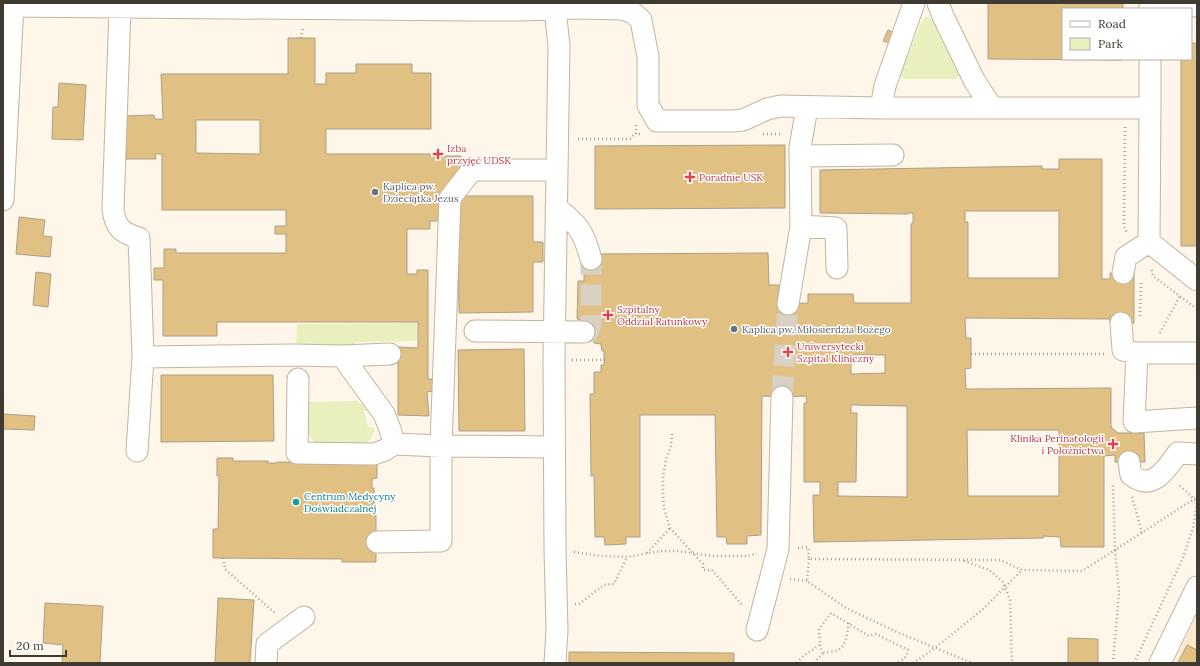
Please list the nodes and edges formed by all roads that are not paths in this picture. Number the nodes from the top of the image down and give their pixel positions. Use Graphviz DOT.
graph roads {
  1 [pos="914,3"];
  2 [pos="938,3"];
  3 [pos="12,5"];
  4 [pos="556,5"];
  5 [pos="1197,6"];
  6 [pos="120,8"];
  7 [pos="1150,8"];
  8 [pos="1150,60"];
  9 [pos="807,107"];
  10 [pos="881,108"];
  11 [pos="992,108"];
  12 [pos="1150,116"];
  13 [pos="5,137"];
  14 [pos="893,155"];
  15 [pos="800,156"];
  16 [pos="556,170"];
  17 [pos="3,200"];
  18 [pos="556,207"];
  19 [pos="800,226"];
  20 [pos="1142,246"];
  21 [pos="591,259"];
  22 [pos="837,268"];
  23 [pos="1132,276"];
  24 [pos="1197,280"];
  25 [pos="788,304"];
  26 [pos="1131,320"];
  27 [pos="475,331"];
  28 [pos="554,332"];
  29 [pos="584,332"];
  30 [pos="1137,352"];
  31 [pos="1197,353"];
  32 [pos="390,354"];
  33 [pos="342,356"];
  34 [pos="143,357"];
  35 [pos="298,379"];
  36 [pos="782,397"];
  37 [pos="1197,418"];
  38 [pos="394,444"];
  39 [pos="441,446"];
  40 [pos="554,446"];
  41 [pos="137,451"];
  42 [pos="1197,454"];
  43 [pos="1130,468"];
  44 [pos="377,542"];
  45 [pos="1197,587"];
  46 [pos="297,622"];
  47 [pos="757,630"];
  48 [pos="266,663"];
  49 [pos="555,663"];
  50 [pos="1160,663"];
  1 -- 10 [label="street"];
  2 -- 11 [label="street"];
  3 -- 6 [label="street"];
  3 -- 13 [label="street"];
  4 -- 6 [label="street"];
  4 -- 9 [label="street"];
  4 -- 16 [label="street"];
  5 -- 7 [label="street"];
  6 -- 34 [label="street"];
  8 -- 12 [label="street"];
  9 -- 10 [label="street"];
  9 -- 15 [label="street"];
  10 -- 11 [label="street"];
  11 -- 12 [label="street"];
  12 -- 20 [label="street"];
  13 -- 17 [label="street"];
  14 -- 15 [label="street"];
  15 -- 19 [label="street"];
  16 -- 18 [label="street"];
  16 -- 39 [label="street"];
  18 -- 21 [label="street"];
  18 -- 28 [label="street"];
  19 -- 22 [label="street"];
  19 -- 25 [label="street"];
  20 -- 23 [label="street"];
  20 -- 24 [label="street"];
  26 -- 30 [label="street"];
  27 -- 28 [label="street"];
  28 -- 29 [label="street"];
  28 -- 40 [label="street"];
  30 -- 31 [label="street"];
  30 -- 37 [label="street"];
  32 -- 33 [label="street"];
  33 -- 34 [label="street"];
  33 -- 38 [label="street"];
  34 -- 41 [label="street"];
  35 -- 38 [label="street"];
  36 -- 47 [label="street"];
  38 -- 39 [label="street"];
  39 -- 40 [label="street"];
  39 -- 44 [label="street"];
  40 -- 49 [label="street"];
  42 -- 43 [label="street"];
  45 -- 50 [label="street"];
  46 -- 48 [label="street"];
}
